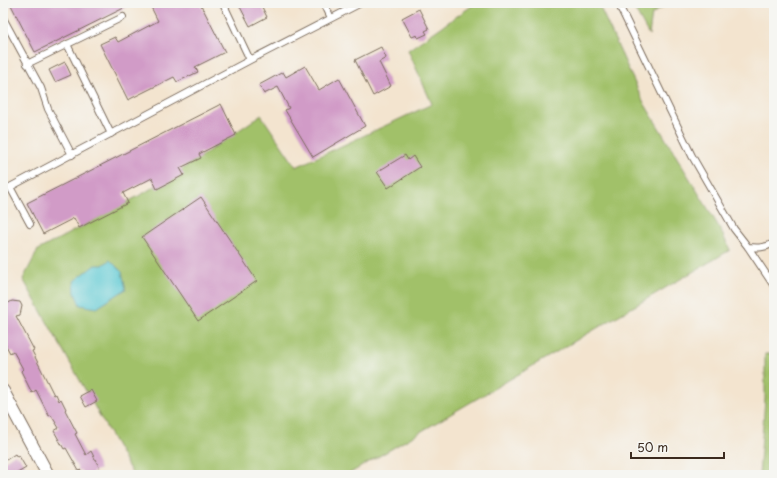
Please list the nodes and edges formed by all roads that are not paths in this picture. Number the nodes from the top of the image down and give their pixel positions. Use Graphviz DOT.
graph roads {
  1 [pos="223,3"];
  2 [pos="324,3"];
  3 [pos="360,3"];
  4 [pos="618,3"];
  5 [pos="122,17"];
  6 [pos="3,18"];
  7 [pos="331,18"];
  8 [pos="67,44"];
  9 [pos="250,60"];
  10 [pos="27,64"];
  11 [pos="112,134"];
  12 [pos="72,155"];
  13 [pos="30,224"];
  14 [pos="774,243"];
  15 [pos="748,247"];
  16 [pos="774,286"];
  17 [pos="3,391"];
  18 [pos="48,475"];
  1 -- 9 [label="lane"];
  2 -- 7 [label="lane"];
  3 -- 7 [label="lane"];
  4 -- 15 [label="lane"];
  5 -- 8 [label="lane"];
  6 -- 10 [label="lane"];
  7 -- 9 [label="lane"];
  8 -- 10 [label="lane"];
  8 -- 11 [label="lane"];
  9 -- 11 [label="lane"];
  10 -- 12 [label="lane"];
  11 -- 12 [label="lane"];
  12 -- 13 [label="lane"];
  14 -- 15 [label="lane"];
  15 -- 16 [label="lane"];
  17 -- 18 [label="street"];
}
